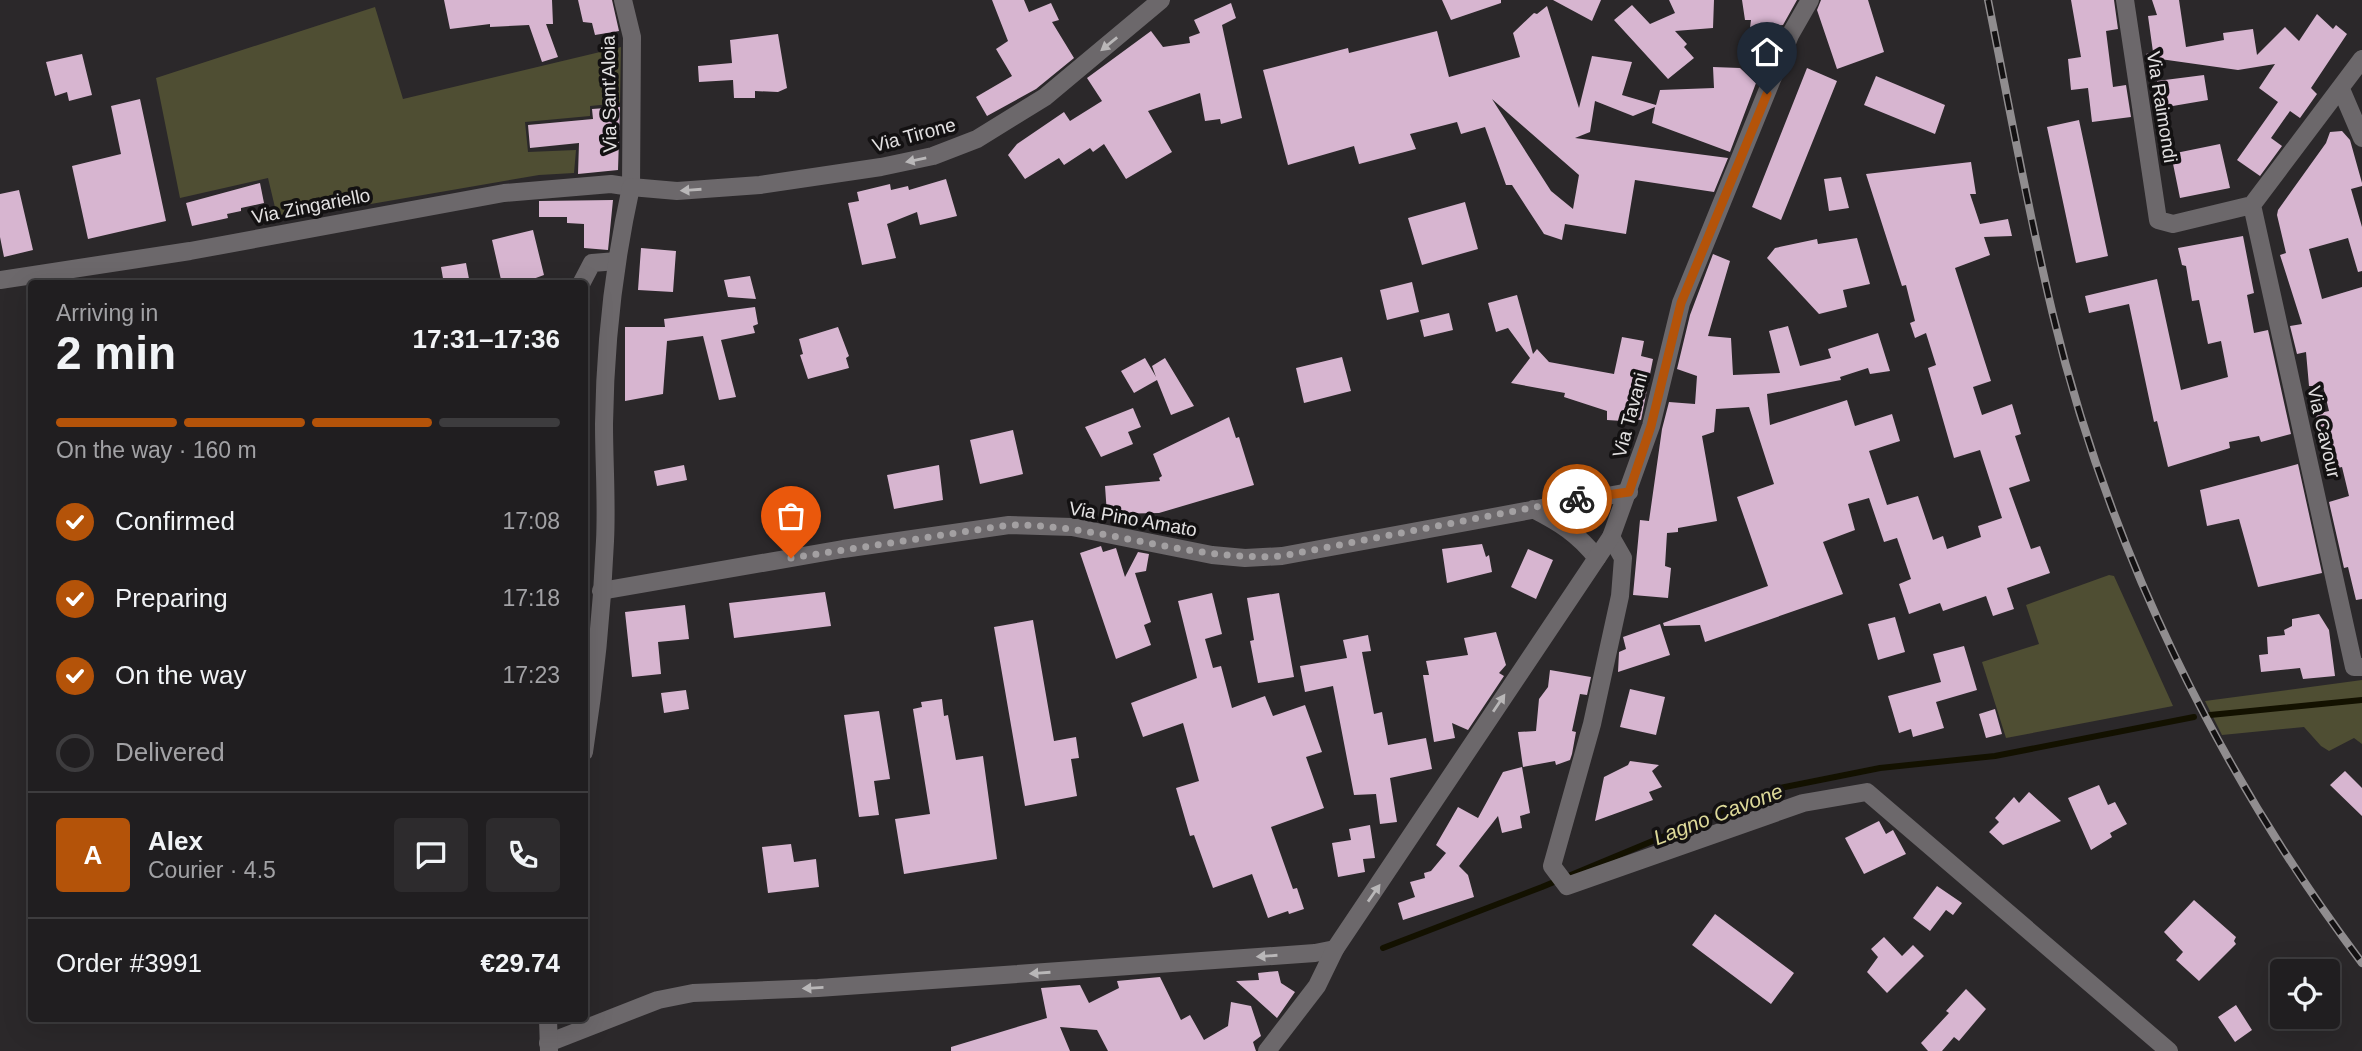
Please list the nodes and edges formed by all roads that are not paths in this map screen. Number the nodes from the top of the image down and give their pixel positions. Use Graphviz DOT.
graph roads {
  1 [pos="624,0"];
  2 [pos="1161,0"];
  3 [pos="1810,0"];
  4 [pos="2125,0"];
  5 [pos="2362,59"];
  6 [pos="2341,89"];
  7 [pos="2362,138"];
  8 [pos="631,187"];
  9 [pos="2252,205"];
  10 [pos="617,261"];
  11 [pos="0,280"];
  12 [pos="583,280"];
  13 [pos="1629,492"];
  14 [pos="1533,509"];
  15 [pos="1611,537"];
  16 [pos="1597,558"];
  17 [pos="601,591"];
  18 [pos="2358,667"];
  19 [pos="588,722"];
  20 [pos="1335,949"];
  21 [pos="548,1022"];
  22 [pos="548,1048"];
  23 [pos="1267,1051"];
  24 [pos="2169,1051"];
  1 -- 8 [label="street, Via Sant'Aloia"];
  2 -- 8 [label="street, Via Tirone, one-way"];
  3 -- 13 [label="street, Via Tavani"];
  4 -- 9 [label="street, Via Raimondi"];
  5 -- 6 [label="street"];
  6 -- 7 [label="street"];
  6 -- 9 [label="street"];
  8 -- 10 [label="street, Via Sant'Aloia"];
  8 -- 11 [label="street, Via Zingariello"];
  9 -- 18 [label="street, Via Cavour"];
  10 -- 12 [label="street"];
  10 -- 17 [label="street, Via Sant'Aloia"];
  13 -- 14 [label="street, Via Pino Amato"];
  13 -- 15 [label="street, Via Tavani"];
  14 -- 16 [label="street"];
  14 -- 17 [label="street, Via Pino Amato"];
  15 -- 16 [label="street, Via Tavani"];
  15 -- 24 [label="street"];
  20 -- 16 [label="street, Via Tavani, one-way"];
  17 -- 19 [label="street, Via Sant'Aloia"];
  20 -- 22 [label="street, one-way"];
  20 -- 23 [label="street, Via Tavani"];
  21 -- 22 [label="street"];
}
